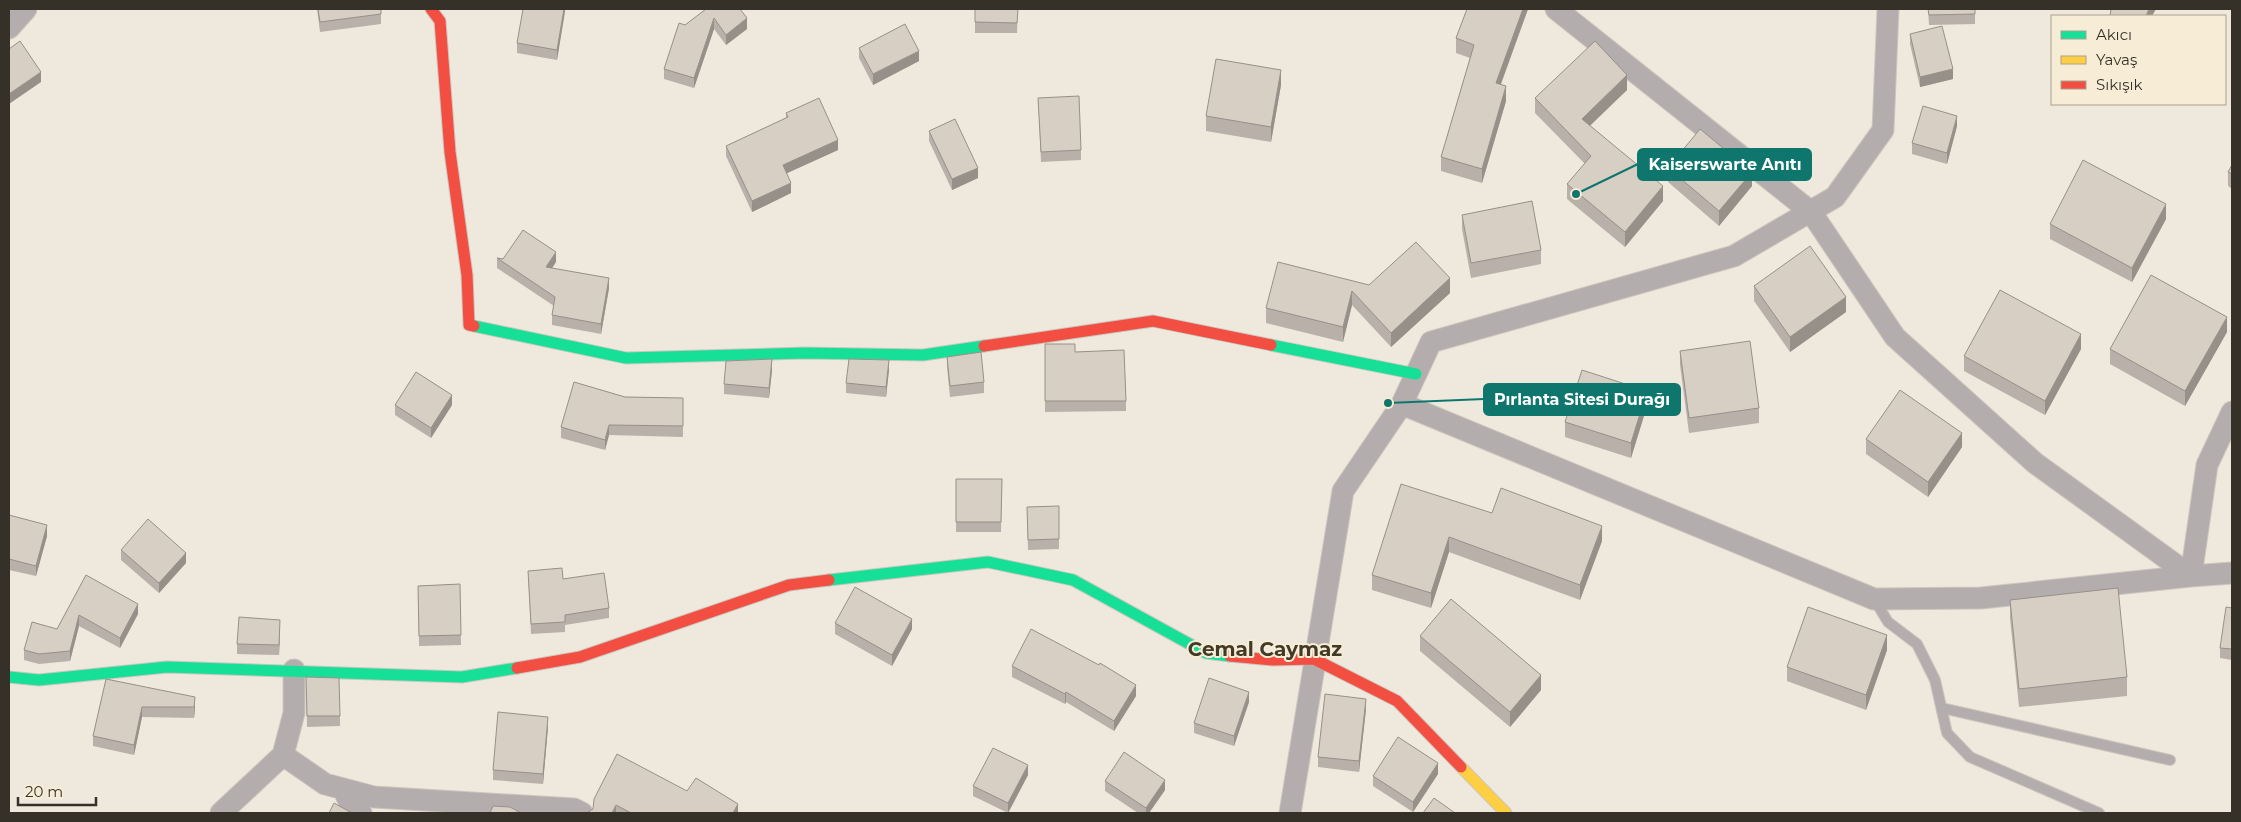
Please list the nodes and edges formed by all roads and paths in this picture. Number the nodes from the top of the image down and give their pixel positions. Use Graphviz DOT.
graph roads {
  1 [pos="26,9"];
  2 [pos="430,9"];
  3 [pos="1556,9"];
  4 [pos="1888,9"];
  5 [pos="9,28"];
  6 [pos="1811,212"];
  7 [pos="1416,374"];
  8 [pos="1402,404"];
  9 [pos="2232,412"];
  10 [pos="2232,574"];
  11 [pos="2191,576"];
  12 [pos="1874,599"];
  13 [pos="1314,659"];
  14 [pos="294,670"];
  15 [pos="9,677"];
  16 [pos="1942,708"];
  17 [pos="283,755"];
  18 [pos="2170,760"];
  19 [pos="343,788"];
  20 [pos="221,813"];
  21 [pos="362,813"];
  22 [pos="582,813"];
  23 [pos="1290,813"];
  24 [pos="1506,813"];
  25 [pos="2098,813"];
  1 -- 5 [label="street"];
  2 -- 7 [label="street"];
  3 -- 6 [label="street"];
  4 -- 6 [label="street"];
  6 -- 7 [label="street"];
  6 -- 11 [label="street"];
  7 -- 8 [label="street"];
  8 -- 12 [label="street"];
  8 -- 13 [label="street"];
  9 -- 11 [label="street"];
  10 -- 11 [label="street"];
  11 -- 12 [label="street"];
  12 -- 16 [label="lane"];
  13 -- 14 [label="street"];
  13 -- 23 [label="street"];
  13 -- 24 [label="street"];
  14 -- 15 [label="street"];
  14 -- 17 [label="street"];
  16 -- 18 [label="lane"];
  16 -- 25 [label="lane"];
  17 -- 19 [label="street"];
  17 -- 20 [label="street"];
  19 -- 21 [label="street"];
  19 -- 22 [label="street"];
}
